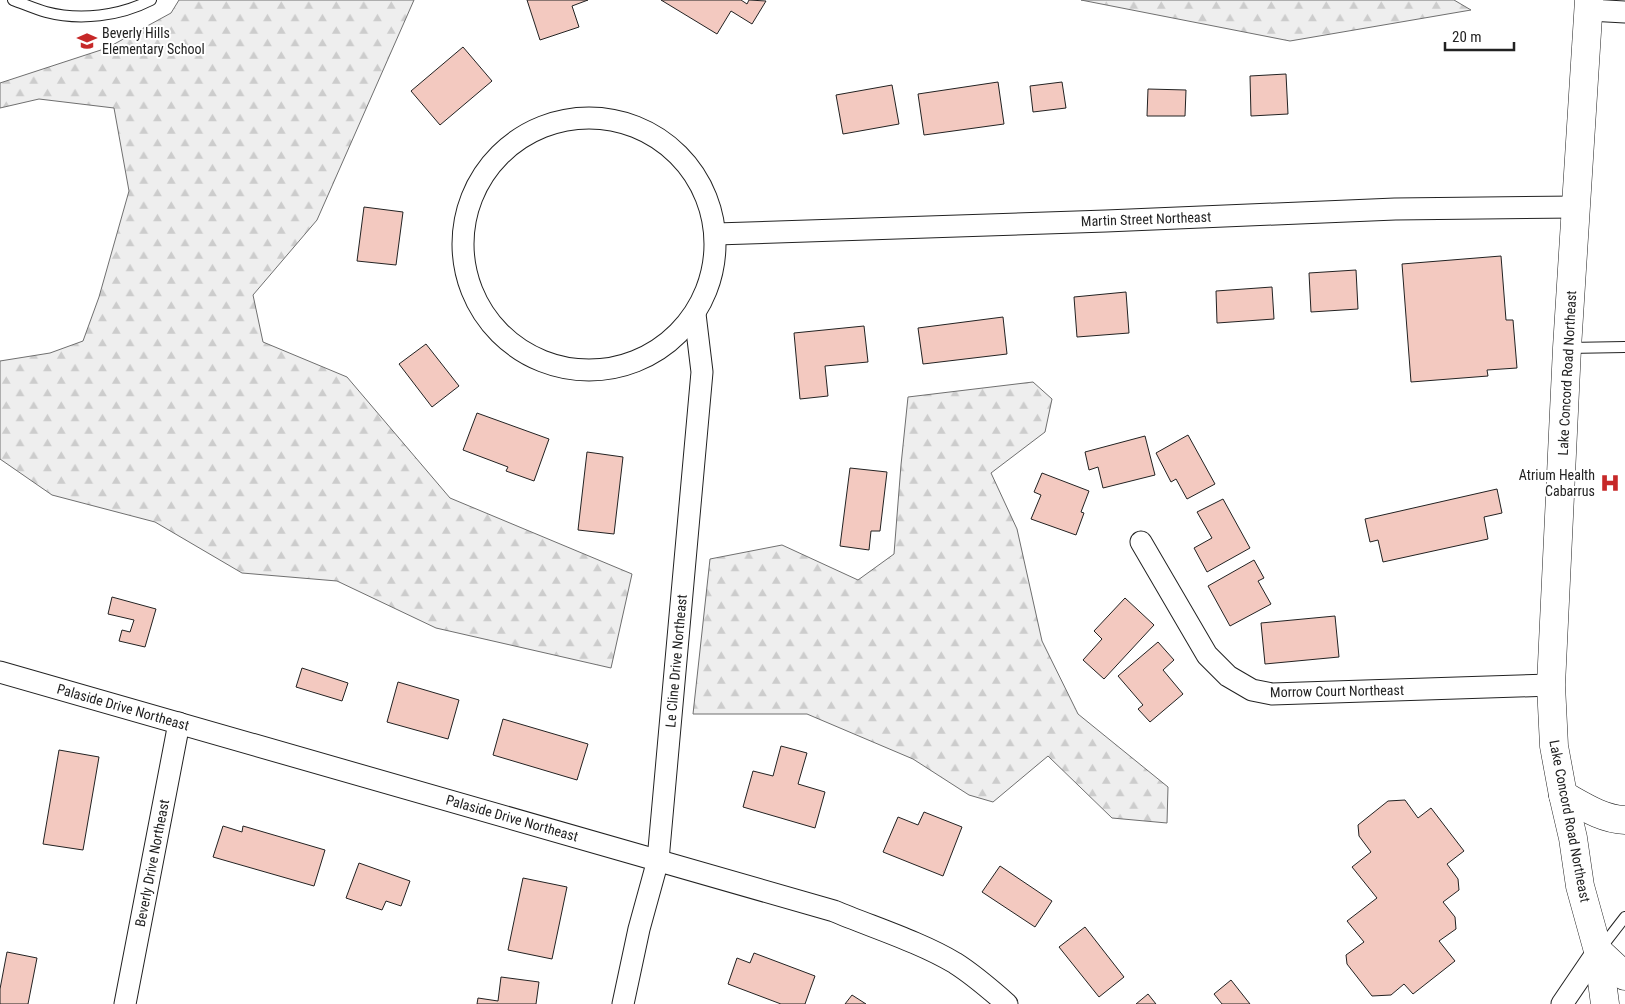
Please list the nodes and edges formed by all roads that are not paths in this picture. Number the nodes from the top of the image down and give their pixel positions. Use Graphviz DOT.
graph roads {
  1 [pos="16,0"];
  2 [pos="151,0"];
  3 [pos="1589,5"];
  4 [pos="1625,12"];
  5 [pos="1576,207"];
  6 [pos="716,234"];
  7 [pos="695,314"];
  8 [pos="1625,347"];
  9 [pos="1567,348"];
  10 [pos="1141,542"];
  11 [pos="0,672"];
  12 [pos="1551,685"];
  13 [pos="179,723"];
  14 [pos="1563,795"];
  15 [pos="1625,820"];
  16 [pos="658,860"];
  17 [pos="1625,917"];
  18 [pos="1598,951"];
  19 [pos="1625,976"];
  20 [pos="125,1004"];
  21 [pos="623,1004"];
  22 [pos="1007,1004"];
  23 [pos="1562,1004"];
  24 [pos="1605,1004"];
  1 -- 2 [label="lane"];
  3 -- 4 [label="street"];
  3 -- 5 [label="main road, Lake Concord Road Northeast"];
  5 -- 6 [label="street, Martin Street Northeast"];
  5 -- 9 [label="main road, Lake Concord Road Northeast"];
  6 -- 7 [label="street"];
  6 -- 7 [label="street"];
  7 -- 16 [label="street, Le Cline Drive Northeast"];
  8 -- 9 [label="lane"];
  9 -- 12 [label="main road, Lake Concord Road Northeast"];
  10 -- 12 [label="street, Morrow Court Northeast"];
  11 -- 13 [label="street, Palaside Drive Northeast"];
  12 -- 14 [label="main road, Lake Concord Road Northeast"];
  13 -- 16 [label="street, Palaside Drive Northeast"];
  13 -- 20 [label="street, Beverly Drive Northeast"];
  14 -- 15 [label="main road"];
  14 -- 18 [label="main road, Lake Concord Road Northeast"];
  16 -- 21 [label="street, Le Cline Drive Northeast"];
  16 -- 22 [label="street, Palaside Drive Northeast"];
  17 -- 18 [label="lane"];
  18 -- 19 [label="main road"];
  18 -- 23 [label="street"];
  18 -- 24 [label="main road, Lake Concord Road Northeast"];
}
